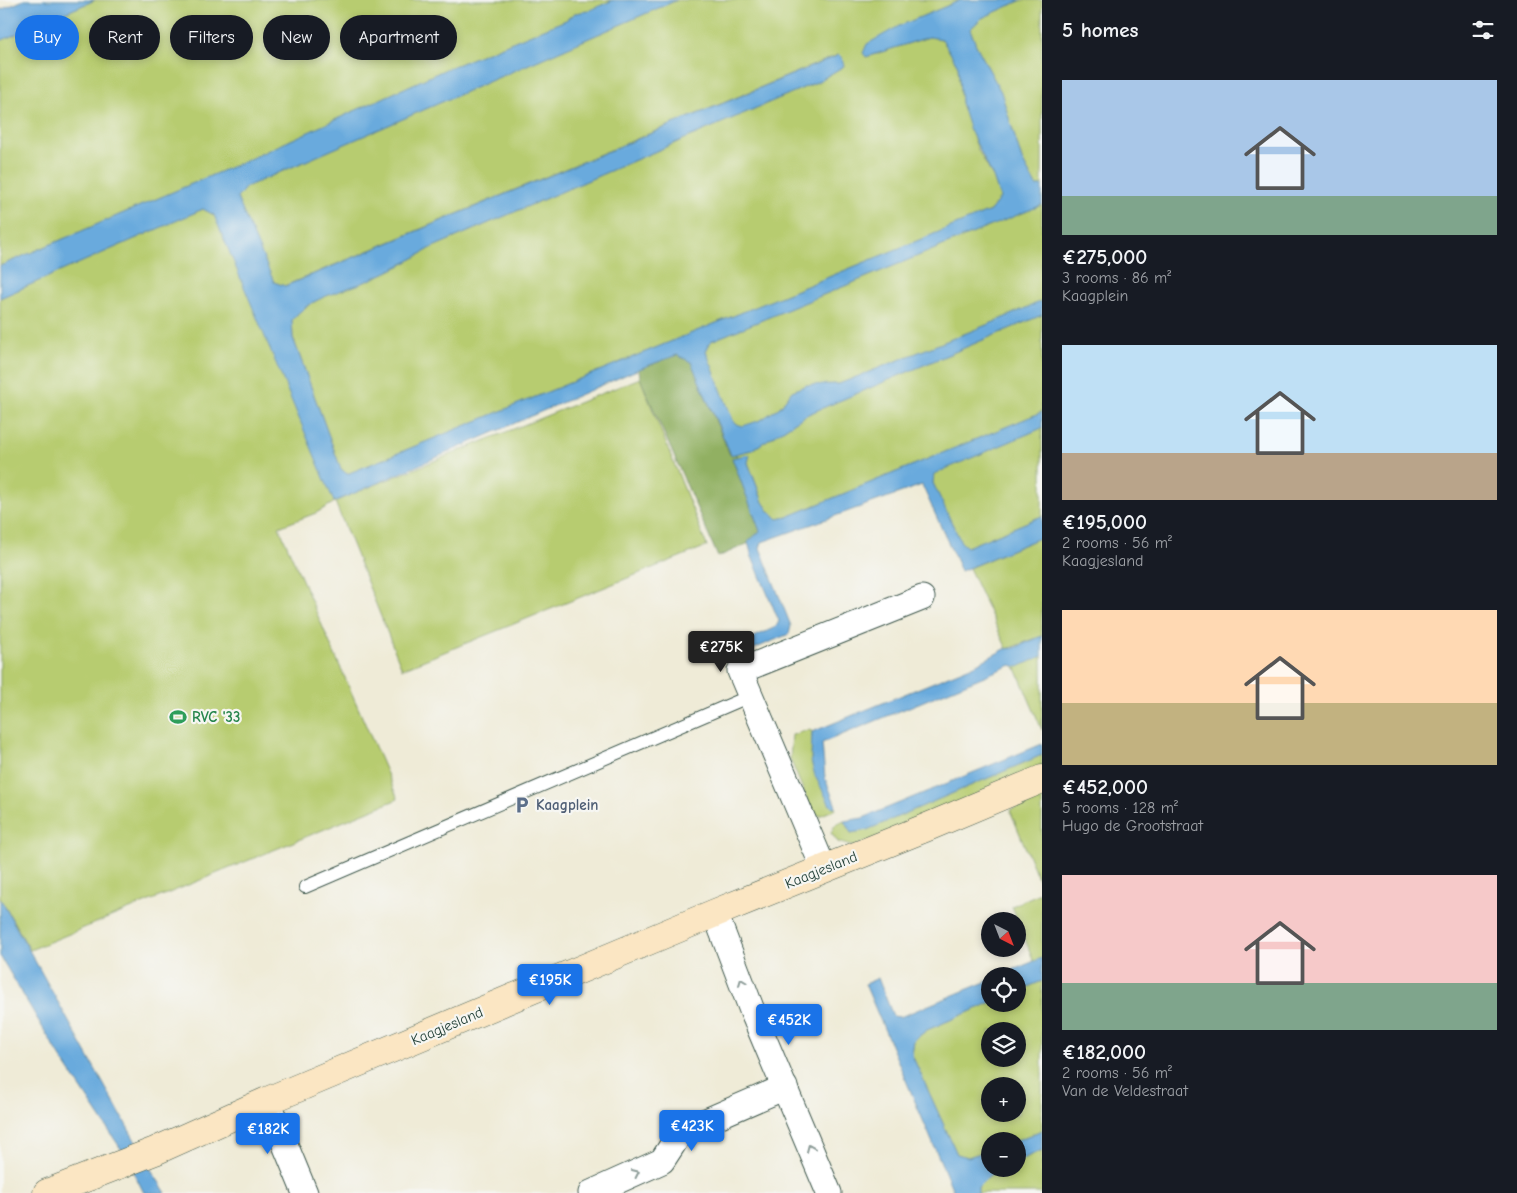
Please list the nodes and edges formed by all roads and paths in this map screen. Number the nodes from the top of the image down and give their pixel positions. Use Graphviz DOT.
graph roads {
  1 [pos="922,598"];
  2 [pos="750,696"];
  3 [pos="1042,779"];
  4 [pos="824,870"];
  5 [pos="305,887"];
  6 [pos="715,913"];
  7 [pos="785,1087"];
  8 [pos="267,1101"];
  9 [pos="47,1193"];
  10 [pos="305,1193"];
  11 [pos="591,1193"];
  12 [pos="829,1193"];
  1 -- 2 [label="street"];
  2 -- 4 [label="street"];
  2 -- 5 [label="lane"];
  3 -- 4 [label="street, Kaagjesland"];
  4 -- 6 [label="street, Kaagjesland"];
  7 -- 6 [label="street, one-way"];
  6 -- 8 [label="street, Kaagjesland"];
  11 -- 7 [label="street, one-way"];
  12 -- 7 [label="street, one-way"];
  8 -- 9 [label="street, Kaagjesland"];
  8 -- 10 [label="street"];
}
